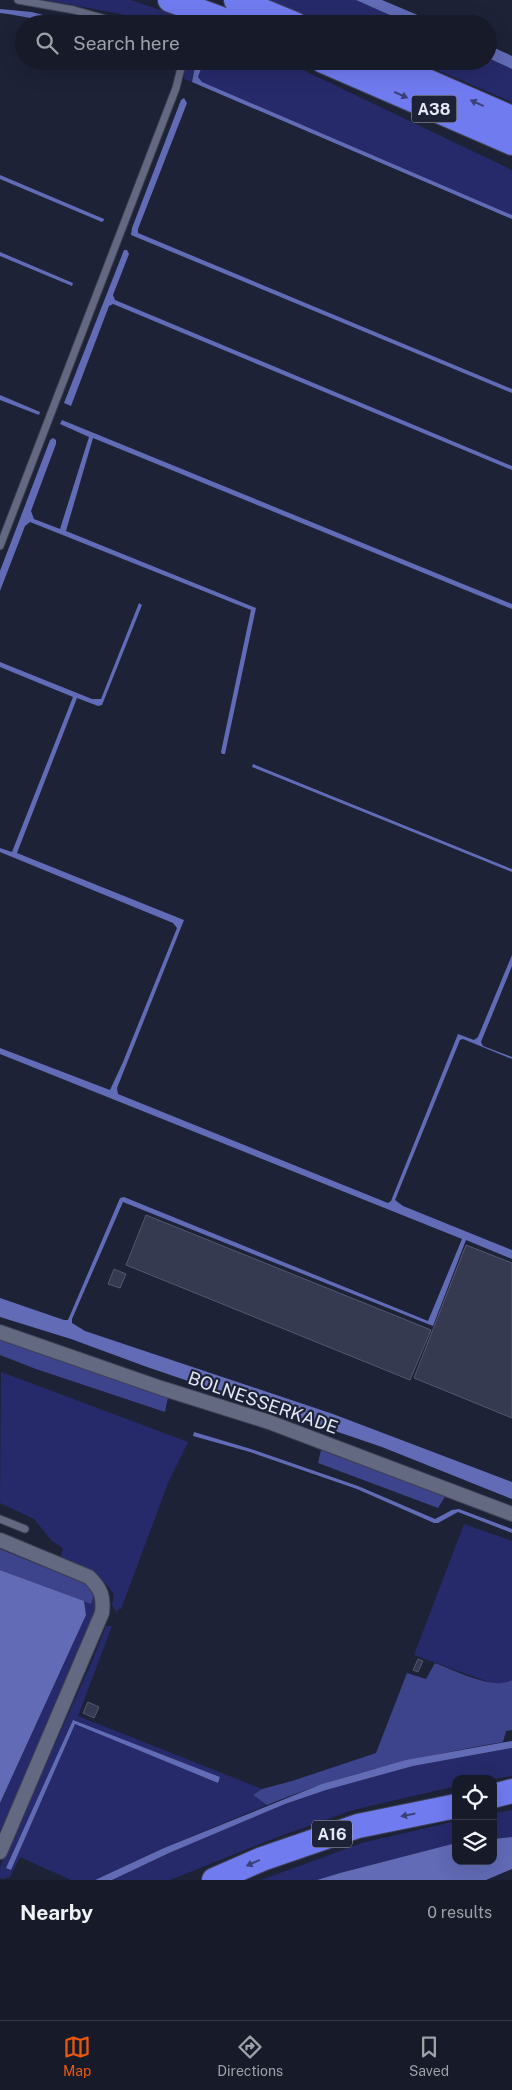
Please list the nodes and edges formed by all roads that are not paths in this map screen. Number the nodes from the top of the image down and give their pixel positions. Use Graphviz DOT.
graph roads {
  1 [pos="18,0"];
  2 [pos="170,0"];
  3 [pos="236,0"];
  4 [pos="92,15"];
  5 [pos="211,15"];
  6 [pos="273,15"];
  7 [pos="180,70"];
  8 [pos="344,70"];
  9 [pos="402,70"];
  10 [pos="512,118"];
  11 [pos="512,143"];
  12 [pos="0,546"];
  13 [pos="0,1332"];
  14 [pos="512,1514"];
  15 [pos="0,1518"];
  16 [pos="25,1529"];
  17 [pos="0,1540"];
  18 [pos="512,1792"];
  19 [pos="497,1795"];
  20 [pos="512,1801"];
  21 [pos="497,1803"];
  22 [pos="452,1807"];
  23 [pos="0,1852"];
  24 [pos="214,1880"];
  1 -- 4 [label="lane"];
  2 -- 5 [label="highway"];
  3 -- 6 [label="highway"];
  7 -- 12 [label="lane"];
  8 -- 11 [label="highway, A38, one-way"];
  10 -- 9 [label="highway, A38, one-way"];
  13 -- 14 [label="street, BOLNESSERKADE"];
  15 -- 16 [label="lane"];
  17 -- 23 [label="street"];
  18 -- 19 [label="highway"];
  20 -- 21 [label="highway"];
  22 -- 24 [label="highway, A16, one-way"];
}
